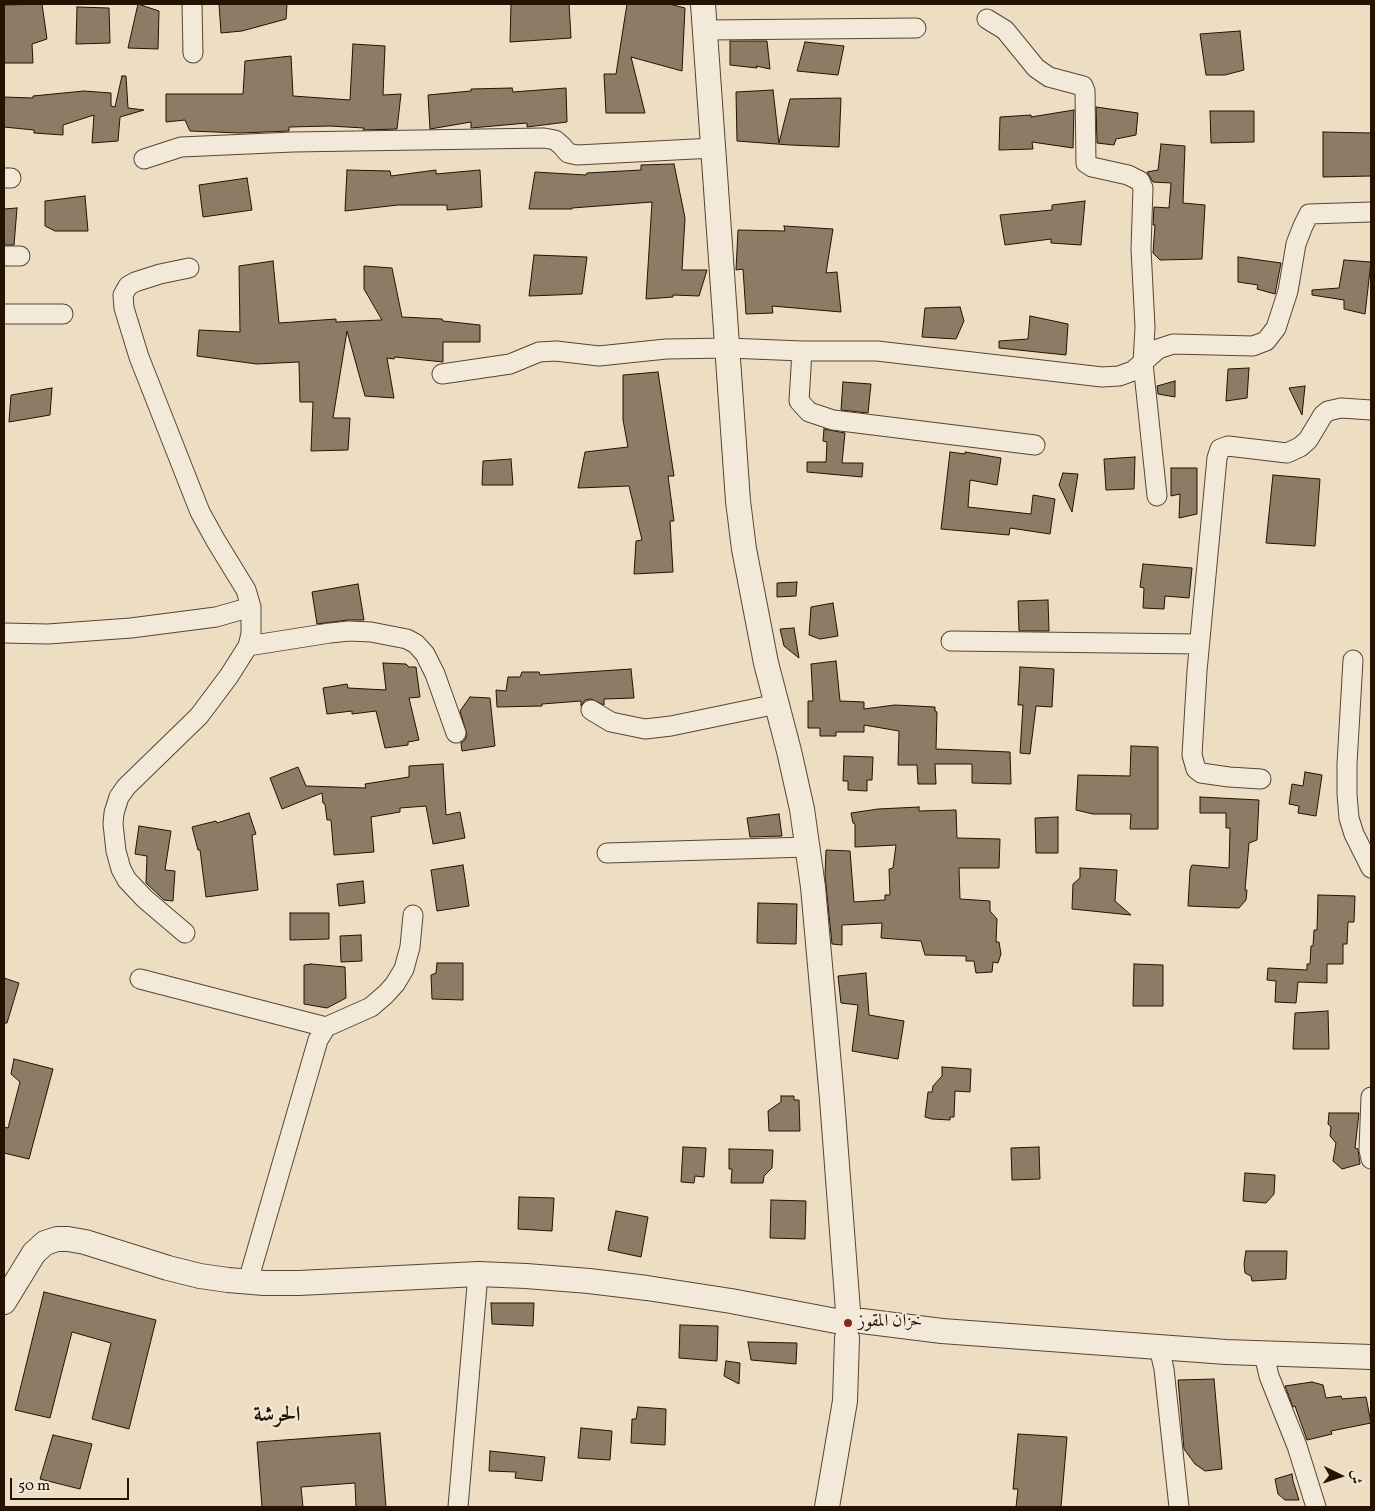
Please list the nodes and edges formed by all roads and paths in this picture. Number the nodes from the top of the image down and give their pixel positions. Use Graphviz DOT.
graph roads {
  1 [pos="192,4"];
  2 [pos="704,4"];
  3 [pos="987,18"];
  4 [pos="916,28"];
  5 [pos="706,30"];
  6 [pos="193,53"];
  7 [pos="714,148"];
  8 [pos="144,159"];
  9 [pos="1371,212"];
  10 [pos="189,268"];
  11 [pos="4,314"];
  12 [pos="63,314"];
  13 [pos="728,348"];
  14 [pos="802,351"];
  15 [pos="1143,363"];
  16 [pos="442,374"];
  17 [pos="1371,410"];
  18 [pos="1035,445"];
  19 [pos="1157,496"];
  20 [pos="250,607"];
  21 [pos="4,634"];
  22 [pos="951,641"];
  23 [pos="1199,644"];
  24 [pos="248,646"];
  25 [pos="1353,660"];
  26 [pos="777,704"];
  27 [pos="591,710"];
  28 [pos="456,733"];
  29 [pos="1262,778"];
  30 [pos="807,847"];
  31 [pos="607,853"];
  32 [pos="1371,868"];
  33 [pos="413,915"];
  34 [pos="185,933"];
  35 [pos="140,978"];
  36 [pos="326,1027"];
  37 [pos="1371,1097"];
  38 [pos="1371,1159"];
  39 [pos="478,1274"];
  40 [pos="248,1282"];
  41 [pos="4,1302"];
  42 [pos="848,1323"];
  43 [pos="1159,1347"];
  44 [pos="1264,1354"];
  45 [pos="1371,1357"];
  46 [pos="458,1507"];
  47 [pos="827,1507"];
  48 [pos="1179,1507"];
  49 [pos="1316,1507"];
  1 -- 6 [label="street"];
  2 -- 5 [label="street"];
  3 -- 15 [label="street"];
  4 -- 5 [label="street"];
  5 -- 7 [label="street"];
  7 -- 8 [label="street"];
  7 -- 13 [label="street"];
  9 -- 15 [label="street"];
  10 -- 20 [label="street"];
  11 -- 12 [label="street"];
  13 -- 14 [label="street"];
  13 -- 16 [label="street"];
  13 -- 26 [label="street"];
  14 -- 15 [label="street"];
  14 -- 18 [label="street"];
  15 -- 19 [label="street"];
  17 -- 23 [label="street"];
  20 -- 21 [label="street"];
  20 -- 24 [label="street"];
  22 -- 23 [label="street"];
  23 -- 29 [label="street"];
  24 -- 28 [label="street"];
  24 -- 34 [label="street"];
  25 -- 32 [label="street"];
  26 -- 27 [label="street"];
  26 -- 30 [label="street"];
  30 -- 31 [label="street"];
  30 -- 42 [label="street"];
  33 -- 36 [label="street"];
  35 -- 36 [label="street"];
  36 -- 40 [label="street"];
  37 -- 38 [label="street"];
  39 -- 40 [label="street"];
  39 -- 42 [label="street"];
  39 -- 46 [label="street"];
  40 -- 41 [label="street"];
  42 -- 43 [label="street"];
  42 -- 47 [label="street"];
  43 -- 44 [label="street"];
  43 -- 48 [label="street"];
  44 -- 45 [label="street"];
  44 -- 49 [label="street"];
}
